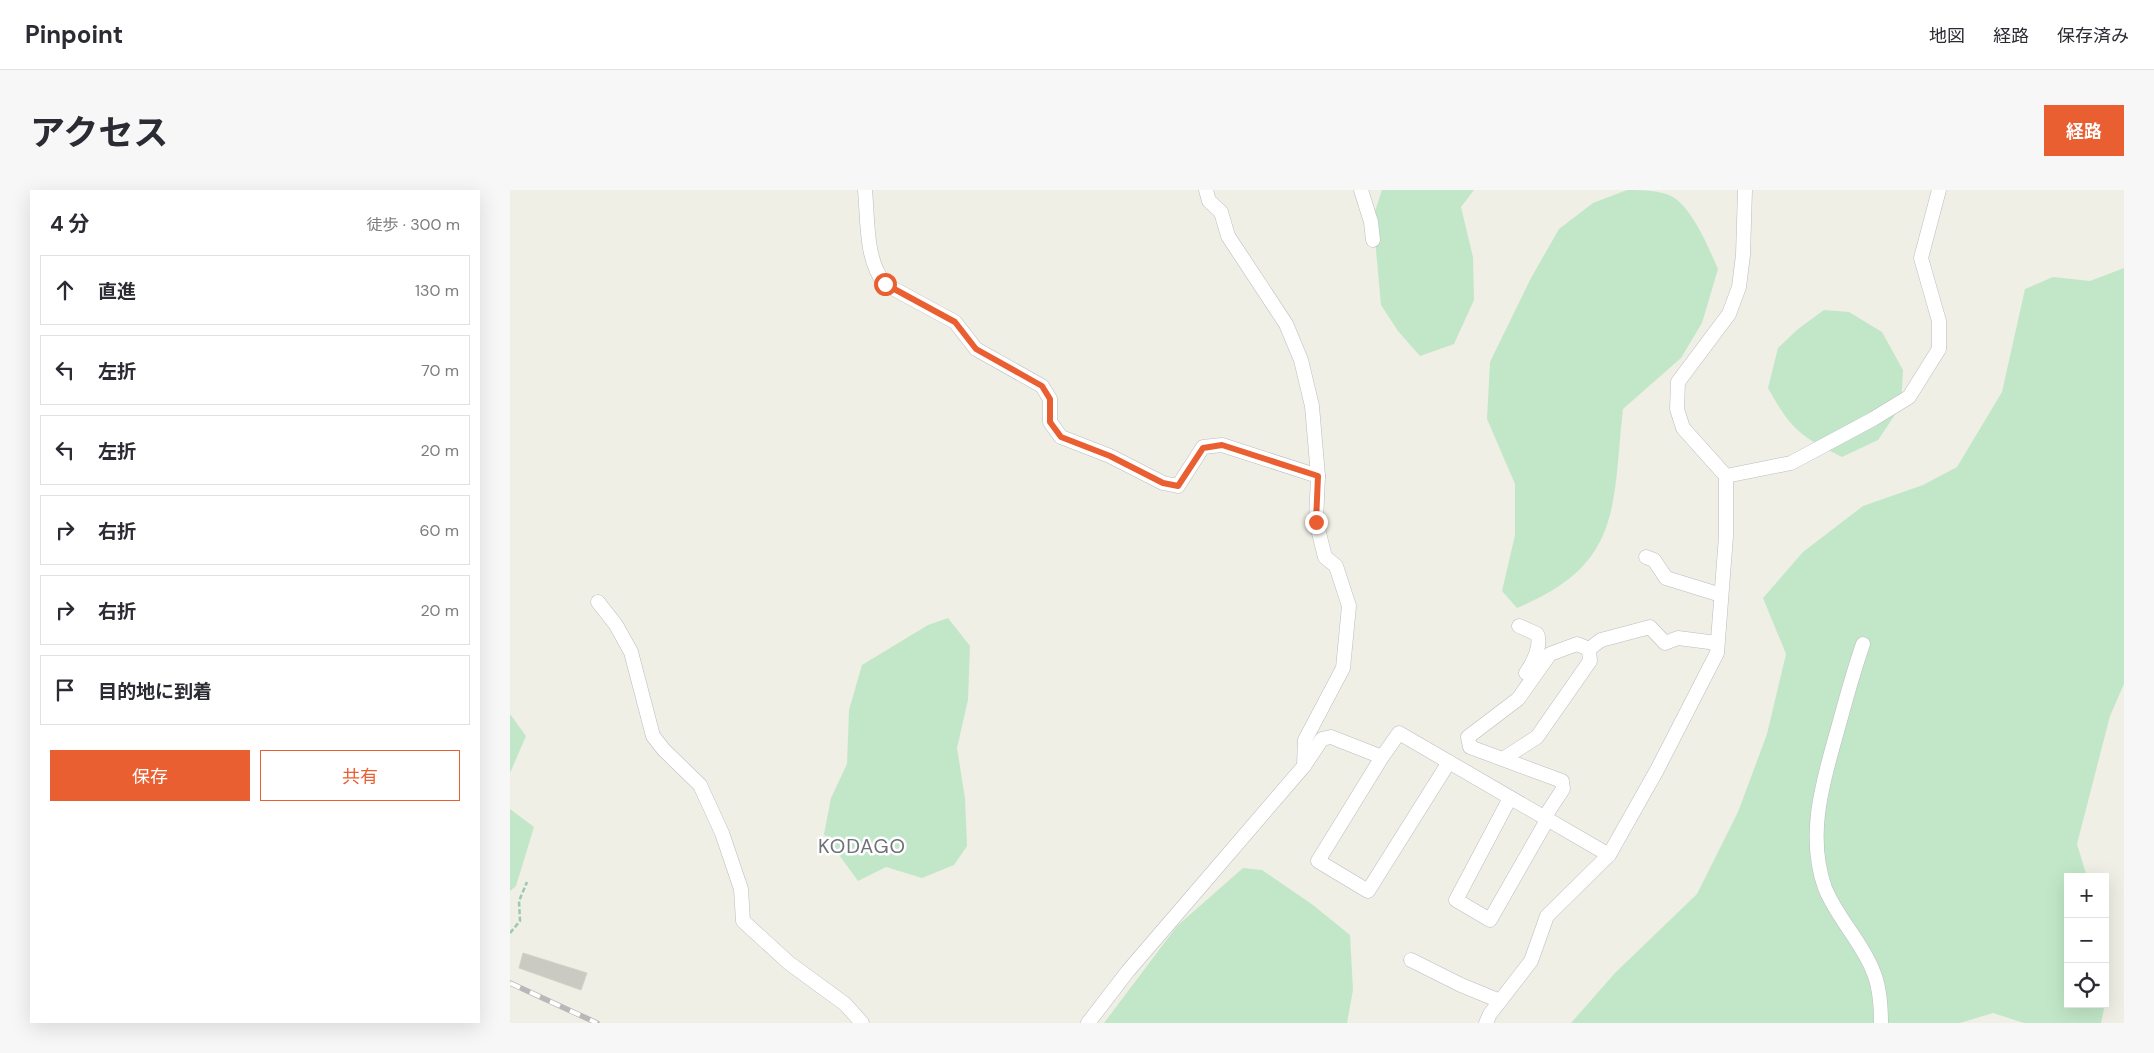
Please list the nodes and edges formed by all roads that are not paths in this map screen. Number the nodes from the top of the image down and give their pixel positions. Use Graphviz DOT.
graph roads {
  1 [pos="865,190"];
  2 [pos="1206,190"];
  3 [pos="1361,190"];
  4 [pos="1745,190"];
  5 [pos="1939,190"];
  6 [pos="1373,240"];
  7 [pos="1318,476"];
  8 [pos="1726,476"];
  9 [pos="1646,558"];
  10 [pos="1721,595"];
  11 [pos="598,602"];
  12 [pos="1519,626"];
  13 [pos="1718,643"];
  14 [pos="1863,644"];
  15 [pos="1589,649"];
  16 [pos="1513,702"];
  17 [pos="1382,757"];
  18 [pos="1503,759"];
  19 [pos="1449,762"];
  20 [pos="1304,766"];
  21 [pos="1510,798"];
  22 [pos="1546,819"];
  23 [pos="1609,855"];
  24 [pos="1411,960"];
  25 [pos="1500,1001"];
  26 [pos="862,1023"];
  27 [pos="1088,1023"];
  28 [pos="1486,1023"];
  29 [pos="1881,1023"];
  1 -- 7 [label="street"];
  2 -- 7 [label="street"];
  3 -- 6 [label="street"];
  4 -- 8 [label="street"];
  5 -- 8 [label="street"];
  7 -- 20 [label="street"];
  8 -- 10 [label="street"];
  9 -- 10 [label="street"];
  10 -- 13 [label="street"];
  11 -- 26 [label="street"];
  12 -- 16 [label="street"];
  13 -- 15 [label="street"];
  13 -- 23 [label="street"];
  14 -- 29 [label="street"];
  15 -- 16 [label="street"];
  15 -- 18 [label="street"];
  16 -- 18 [label="street"];
  17 -- 19 [label="street"];
  17 -- 19 [label="street"];
  17 -- 20 [label="street"];
  18 -- 22 [label="street"];
  19 -- 21 [label="street"];
  20 -- 27 [label="street"];
  21 -- 22 [label="street"];
  21 -- 22 [label="street"];
  22 -- 23 [label="street"];
  23 -- 25 [label="street"];
  24 -- 25 [label="street"];
  25 -- 28 [label="street"];
}
